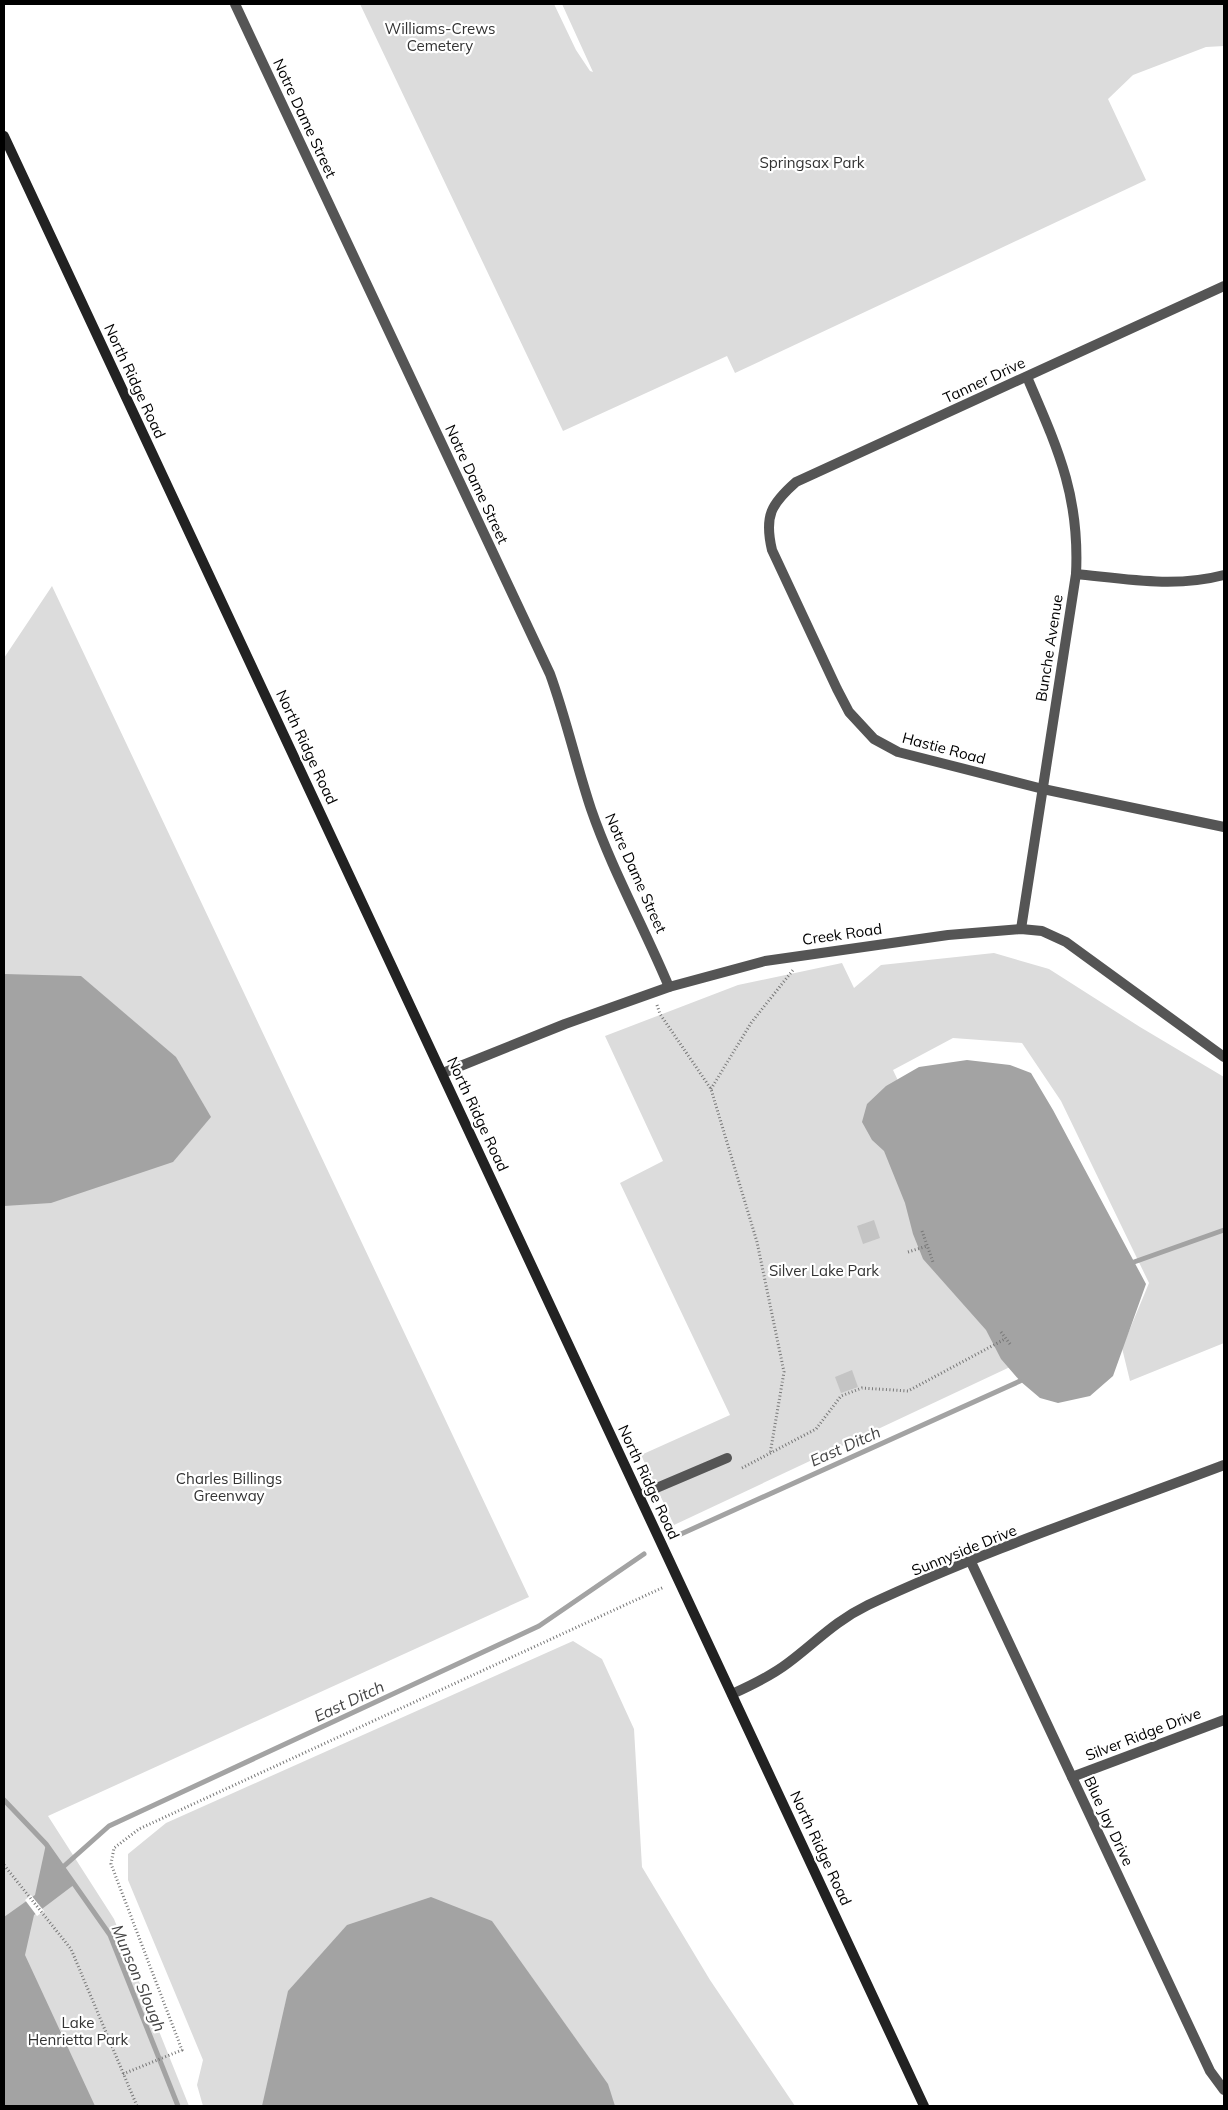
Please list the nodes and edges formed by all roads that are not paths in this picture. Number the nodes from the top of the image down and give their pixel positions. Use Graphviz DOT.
graph roads {
  1 [pos="235,4"];
  2 [pos="4,136"];
  3 [pos="1224,286"];
  4 [pos="1027,377"];
  5 [pos="769,516"];
  6 [pos="1076,574"];
  7 [pos="1224,575"];
  8 [pos="1043,789"];
  9 [pos="1224,827"];
  10 [pos="1021,929"];
  11 [pos="669,987"];
  12 [pos="1224,1057"];
  13 [pos="442,1073"];
  14 [pos="727,1458"];
  15 [pos="1224,1465"];
  16 [pos="640,1495"];
  17 [pos="971,1562"];
  18 [pos="732,1694"];
  19 [pos="1224,1720"];
  20 [pos="1072,1777"];
  21 [pos="1224,2090"];
  22 [pos="924,2106"];
  1 -- 11 [label="street, Notre Dame Street"];
  2 -- 13 [label="street, North Ridge Road"];
  3 -- 4 [label="street, Tanner Drive"];
  4 -- 5 [label="street, Tanner Drive"];
  4 -- 6 [label="street, Bunche Avenue"];
  5 -- 8 [label="street, Hastie Road"];
  6 -- 7 [label="street"];
  6 -- 8 [label="street, Bunche Avenue"];
  8 -- 9 [label="street, Hastie Road"];
  8 -- 10 [label="street, Bunche Avenue"];
  10 -- 11 [label="street, Creek Road"];
  10 -- 12 [label="street, Creek Road"];
  11 -- 13 [label="street, Creek Road"];
  13 -- 16 [label="street, North Ridge Road"];
  14 -- 16 [label="street"];
  15 -- 17 [label="street, Sunnyside Drive"];
  16 -- 18 [label="street, North Ridge Road"];
  17 -- 18 [label="street, Sunnyside Drive"];
  17 -- 20 [label="street, Blue Jay Drive"];
  18 -- 22 [label="street, North Ridge Road"];
  19 -- 20 [label="street, Silver Ridge Drive"];
  20 -- 21 [label="street, Blue Jay Drive"];
}
